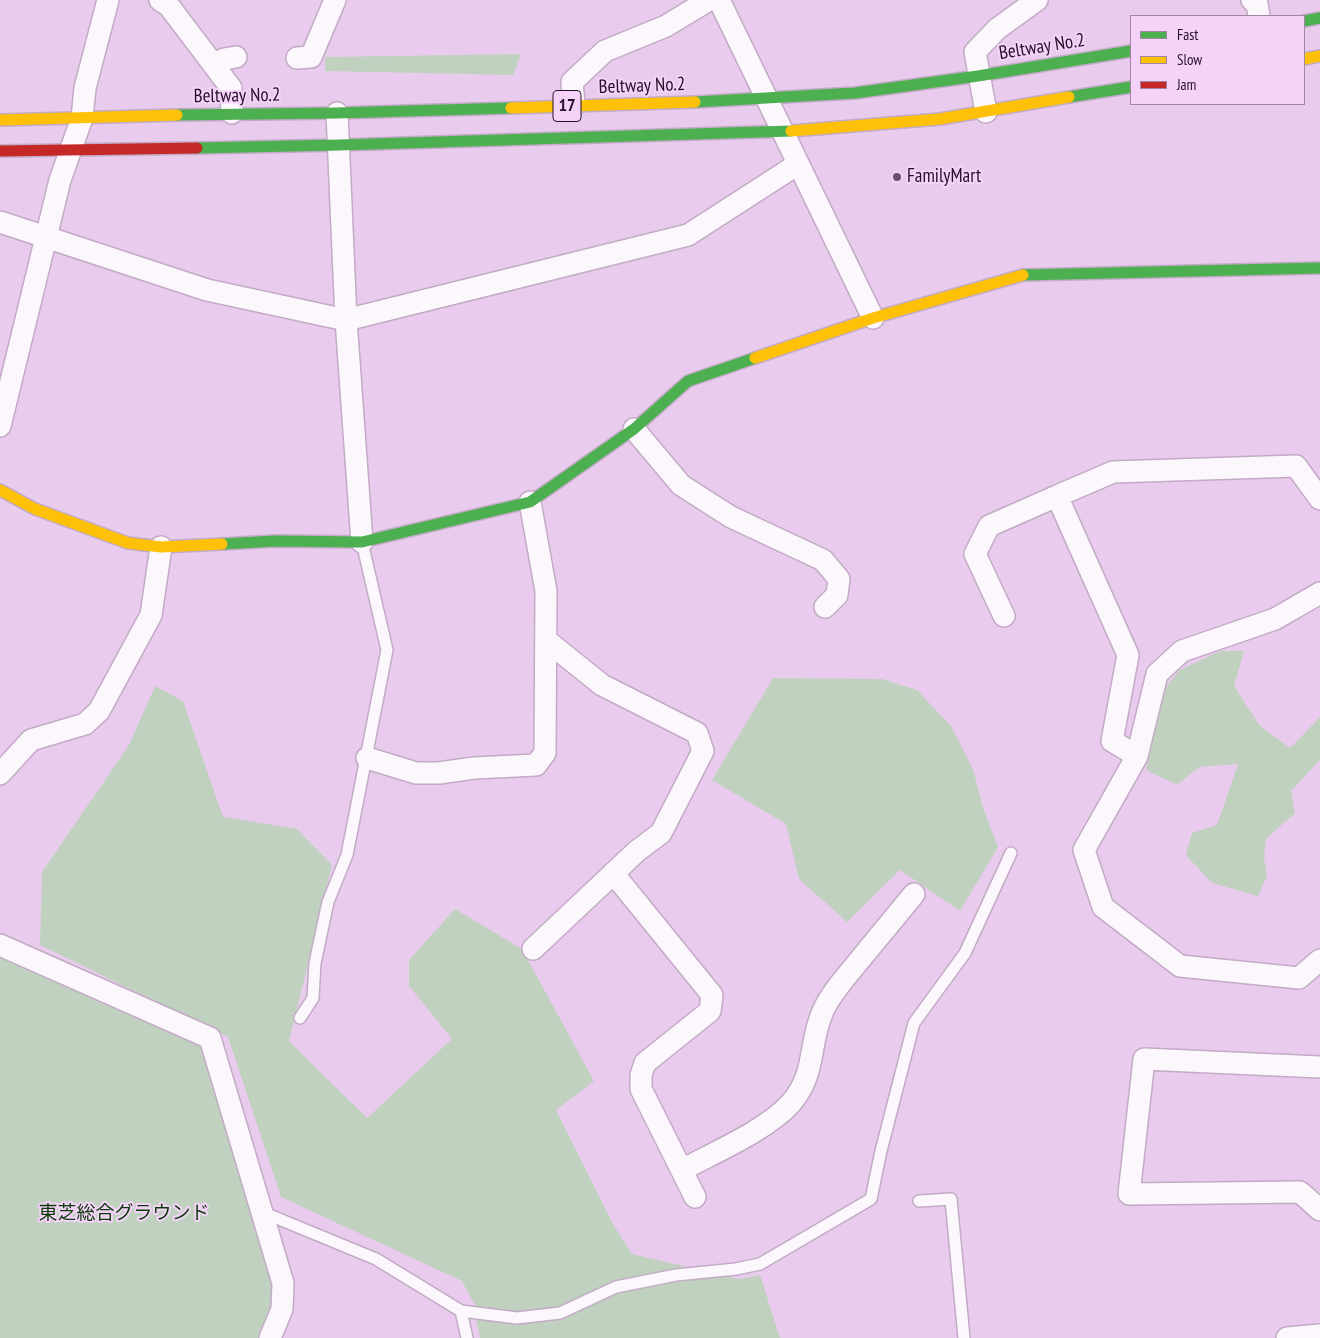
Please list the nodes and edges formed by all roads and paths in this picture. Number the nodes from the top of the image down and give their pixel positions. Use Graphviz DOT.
graph roads {
  1 [pos="108,0"];
  2 [pos="160,0"];
  3 [pos="335,0"];
  4 [pos="1037,0"];
  5 [pos="1252,0"];
  6 [pos="709,1"];
  7 [pos="1259,15"];
  8 [pos="1320,18"];
  9 [pos="1305,21"];
  10 [pos="1130,51"];
  11 [pos="1320,56"];
  12 [pos="236,57"];
  13 [pos="297,58"];
  14 [pos="1305,59"];
  15 [pos="215,66"];
  16 [pos="978,76"];
  17 [pos="1130,88"];
  18 [pos="766,98"];
  19 [pos="574,105"];
  20 [pos="986,112"];
  21 [pos="232,113"];
  22 [pos="338,113"];
  23 [pos="82,118"];
  24 [pos="0,120"];
  25 [pos="784,132"];
  26 [pos="340,145"];
  27 [pos="0,151"];
  28 [pos="72,151"];
  29 [pos="798,164"];
  30 [pos="0,222"];
  31 [pos="45,238"];
  32 [pos="1320,268"];
  33 [pos="873,318"];
  34 [pos="346,320"];
  35 [pos="0,426"];
  36 [pos="634,429"];
  37 [pos="0,490"];
  38 [pos="1057,496"];
  39 [pos="1320,499"];
  40 [pos="530,502"];
  41 [pos="362,542"];
  42 [pos="161,547"];
  43 [pos="1320,593"];
  44 [pos="826,607"];
  45 [pos="1004,616"];
  46 [pos="546,640"];
  47 [pos="1137,756"];
  48 [pos="366,758"];
  49 [pos="0,774"];
  50 [pos="1010,853"];
  51 [pos="613,873"];
  52 [pos="914,894"];
  53 [pos="0,945"];
  54 [pos="533,949"];
  55 [pos="1320,960"];
  56 [pos="300,1018"];
  57 [pos="1320,1067"];
  58 [pos="682,1170"];
  59 [pos="695,1197"];
  60 [pos="918,1201"];
  61 [pos="1320,1210"];
  62 [pos="262,1212"];
  63 [pos="461,1311"];
  64 [pos="1320,1336"];
  65 [pos="270,1338"];
  66 [pos="467,1338"];
  67 [pos="964,1338"];
  68 [pos="1287,1338"];
  1 -- 23 [label="street"];
  2 -- 15 [label="street"];
  3 -- 13 [label="street"];
  4 -- 16 [label="street"];
  5 -- 7 [label="street"];
  6 -- 18 [label="street"];
  6 -- 19 [label="street"];
  8 -- 9 [label="main road"];
  10 -- 16 [label="main road, Beltway No.2 / 17"];
  11 -- 14 [label="main road"];
  12 -- 15 [label="street"];
  15 -- 21 [label="street"];
  16 -- 18 [label="main road, Beltway No.2 / 17"];
  16 -- 20 [label="street"];
  17 -- 20 [label="main road, 17"];
  18 -- 19 [label="main road, Beltway No.2 / 17"];
  18 -- 25 [label="street"];
  19 -- 22 [label="main road, Beltway No.2 / 17"];
  20 -- 25 [label="main road, 17"];
  21 -- 22 [label="main road, Beltway No.2 / 17"];
  21 -- 23 [label="main road, Beltway No.2 / 17"];
  22 -- 26 [label="street"];
  23 -- 24 [label="main road, Beltway No.2 / 17"];
  23 -- 28 [label="street"];
  25 -- 26 [label="main road, 17"];
  25 -- 29 [label="street"];
  26 -- 28 [label="main road, 17"];
  26 -- 34 [label="street"];
  27 -- 28 [label="main road, 17"];
  28 -- 31 [label="street"];
  29 -- 33 [label="street"];
  29 -- 34 [label="street"];
  30 -- 31 [label="street"];
  31 -- 34 [label="street"];
  31 -- 35 [label="street"];
  32 -- 33 [label="main road"];
  33 -- 36 [label="main road"];
  34 -- 41 [label="street"];
  36 -- 40 [label="main road"];
  36 -- 44 [label="street"];
  37 -- 42 [label="main road"];
  38 -- 39 [label="street"];
  38 -- 45 [label="street"];
  38 -- 47 [label="street"];
  40 -- 41 [label="main road"];
  40 -- 46 [label="street"];
  41 -- 42 [label="main road"];
  41 -- 48 [label="lane"];
  42 -- 49 [label="street"];
  43 -- 47 [label="street"];
  46 -- 48 [label="street"];
  46 -- 51 [label="street"];
  47 -- 55 [label="street"];
  48 -- 56 [label="lane"];
  50 -- 63 [label="lane"];
  51 -- 54 [label="street"];
  51 -- 58 [label="street"];
  52 -- 58 [label="street"];
  53 -- 62 [label="street"];
  57 -- 61 [label="street"];
  58 -- 59 [label="street"];
  60 -- 67 [label="lane"];
  62 -- 63 [label="lane"];
  62 -- 65 [label="street"];
  63 -- 66 [label="lane"];
  64 -- 68 [label="street"];
}
